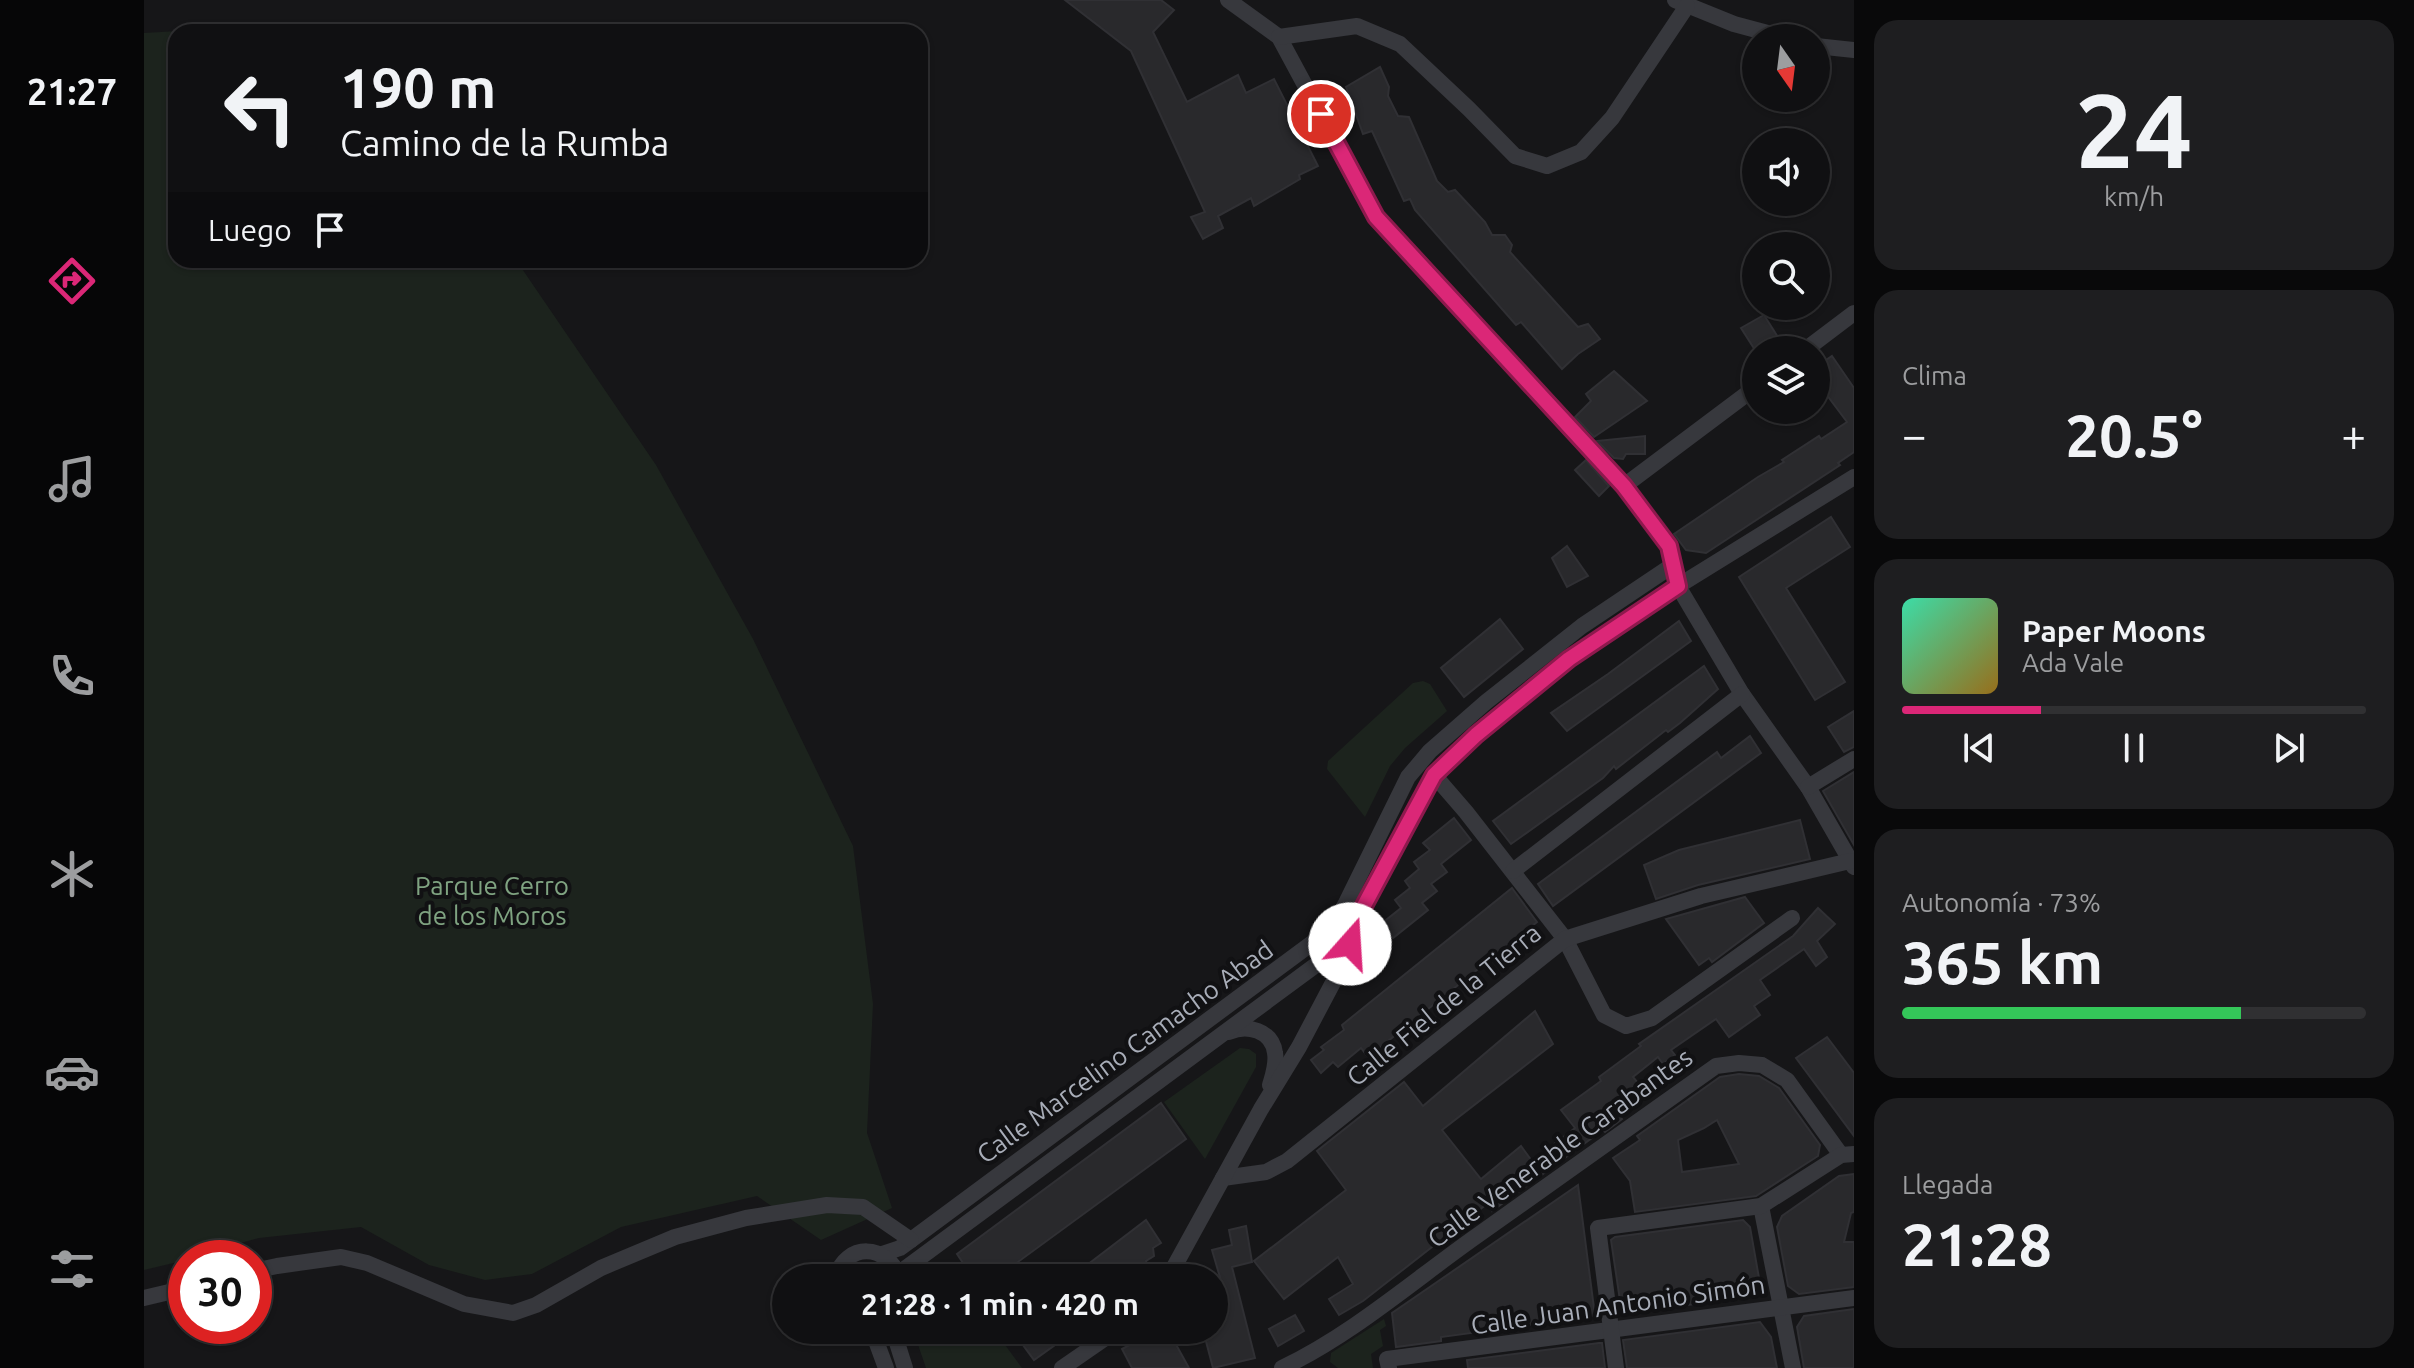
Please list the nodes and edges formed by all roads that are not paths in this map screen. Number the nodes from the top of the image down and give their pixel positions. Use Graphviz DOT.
graph roads {
  1 [pos="1228,0"];
  2 [pos="1681,3"];
  3 [pos="1742,26"];
  4 [pos="1279,37"];
  5 [pos="1830,47"];
  6 [pos="1854,50"];
  7 [pos="1854,313"];
  8 [pos="1824,336"];
  9 [pos="1742,398"];
  10 [pos="1854,477"];
  11 [pos="1624,486"];
  12 [pos="1673,565"];
  13 [pos="1678,586"];
  14 [pos="1742,694"];
  15 [pos="1854,759"];
  16 [pos="1434,775"];
  17 [pos="1808,787"];
  18 [pos="1852,864"];
  19 [pos="1513,871"];
  20 [pos="1359,915"];
  21 [pos="1792,918"];
  22 [pos="1565,939"];
  23 [pos="1214,1038"];
  24 [pos="1261,1109"];
  25 [pos="1848,1155"];
  26 [pos="1223,1178"];
  27 [pos="1761,1206"];
  28 [pos="911,1240"];
  29 [pos="882,1254"];
  30 [pos="842,1264"];
  31 [pos="892,1264"];
  32 [pos="911,1264"];
  33 [pos="1176,1264"];
  34 [pos="272,1267"];
  35 [pos="168,1292"];
  36 [pos="144,1298"];
  37 [pos="1854,1298"];
  38 [pos="1781,1307"];
  39 [pos="1611,1330"];
  40 [pos="877,1344"];
  41 [pos="897,1344"];
  42 [pos="1097,1344"];
  43 [pos="1302,1358"];
  44 [pos="1388,1364"];
  45 [pos="886,1368"];
  46 [pos="905,1368"];
  47 [pos="1062,1368"];
  48 [pos="1282,1368"];
  49 [pos="1320,1368"];
  50 [pos="1616,1368"];
  51 [pos="1793,1368"];
  1 -- 4 [label="street"];
  2 -- 3 [label="street"];
  2 -- 4 [label="street"];
  4 -- 11 [label="street"];
  5 -- 6 [label="street"];
  7 -- 8 [label="street"];
  9 -- 11 [label="street"];
  10 -- 13 [label="street"];
  11 -- 12 [label="street"];
  12 -- 13 [label="street"];
  12 -- 28 [label="street, Calle Marcelino Camacho Abad"];
  13 -- 14 [label="street"];
  13 -- 16 [label="street"];
  14 -- 17 [label="street"];
  14 -- 19 [label="street"];
  15 -- 17 [label="street"];
  16 -- 19 [label="street"];
  16 -- 20 [label="street"];
  17 -- 18 [label="street"];
  18 -- 22 [label="street, Calle Fiel de la Tierra"];
  19 -- 22 [label="street"];
  20 -- 23 [label="street, Calle Marcelino Camacho Abad"];
  20 -- 24 [label="street"];
  21 -- 22 [label="street"];
  22 -- 26 [label="street, Calle Fiel de la Tierra"];
  23 -- 24 [label="street"];
  23 -- 32 [label="street, Calle Marcelino Camacho Abad"];
  24 -- 26 [label="street"];
  25 -- 27 [label="street"];
  25 -- 43 [label="street, Calle Venerable Carabantes"];
  26 -- 33 [label="street"];
  27 -- 38 [label="street"];
  27 -- 39 [label="street"];
  28 -- 29 [label="street, Calle Marcelino Camacho Abad"];
  28 -- 34 [label="street"];
  29 -- 30 [label="street, Calle Marcelino Camacho Abad"];
  29 -- 31 [label="street"];
  35 -- 36 [label="street"];
  37 -- 38 [label="street, Calle Juan Antonio Simón"];
  38 -- 39 [label="street, Calle Juan Antonio Simón"];
  38 -- 51 [label="street"];
  39 -- 44 [label="street, Calle Juan Antonio Simón"];
  39 -- 50 [label="street"];
  40 -- 45 [label="street"];
  41 -- 46 [label="street"];
  42 -- 47 [label="street"];
  43 -- 48 [label="street, Calle Venerable Carabantes"];
  43 -- 49 [label="street"];
}
